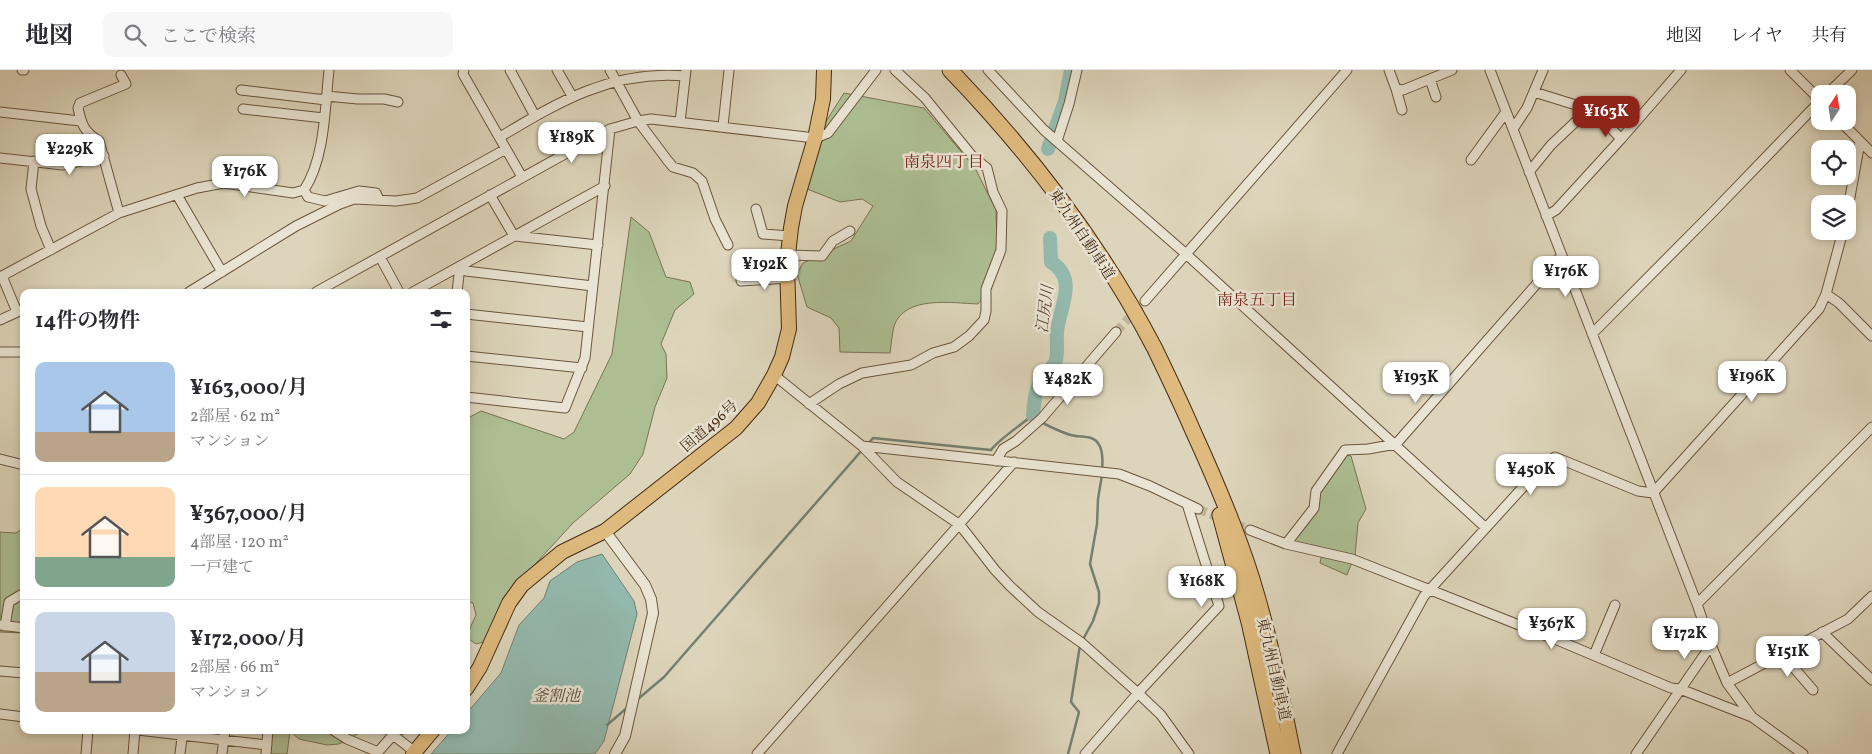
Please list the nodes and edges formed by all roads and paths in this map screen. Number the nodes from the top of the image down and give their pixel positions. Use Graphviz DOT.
graph roads {
  1 [pos="329,70"];
  2 [pos="464,70"];
  3 [pos="510,70"];
  4 [pos="557,70"];
  5 [pos="729,70"];
  6 [pos="824,70"];
  7 [pos="876,70"];
  8 [pos="895,70"];
  9 [pos="950,70"];
  10 [pos="988,70"];
  11 [pos="1077,70"];
  12 [pos="1347,70"];
  13 [pos="1389,70"];
  14 [pos="1452,70"];
  15 [pos="1490,70"];
  16 [pos="1543,70"];
  17 [pos="1680,70"];
  18 [pos="1790,70"];
  19 [pos="1852,70"];
  20 [pos="686,73"];
  21 [pos="612,74"];
  22 [pos="121,75"];
  23 [pos="1430,79"];
  24 [pos="1836,85"];
  25 [pos="1396,89"];
  26 [pos="241,90"];
  27 [pos="1534,92"];
  28 [pos="1811,92"];
  29 [pos="284,95"];
  30 [pos="572,96"];
  31 [pos="1436,97"];
  32 [pos="326,98"];
  33 [pos="398,102"];
  34 [pos="243,109"];
  35 [pos="1589,109"];
  36 [pos="1402,110"];
  37 [pos="1811,110"];
  38 [pos="0,112"];
  39 [pos="1506,112"];
  40 [pos="282,113"];
  41 [pos="536,116"];
  42 [pos="324,118"];
  43 [pos="80,121"];
  44 [pos="638,121"];
  45 [pos="680,122"];
  46 [pos="723,126"];
  47 [pos="610,129"];
  48 [pos="1513,129"];
  49 [pos="1849,130"];
  50 [pos="500,137"];
  51 [pos="815,138"];
  52 [pos="1621,139"];
  53 [pos="1057,141"];
  54 [pos="1860,142"];
  55 [pos="506,149"];
  56 [pos="1872,153"];
  57 [pos="104,156"];
  58 [pos="0,158"];
  59 [pos="1471,160"];
  60 [pos="34,161"];
  61 [pos="1529,172"];
  62 [pos="522,177"];
  63 [pos="605,186"];
  64 [pos="304,190"];
  65 [pos="177,195"];
  66 [pos="490,195"];
  67 [pos="1850,195"];
  68 [pos="379,200"];
  69 [pos="756,209"];
  70 [pos="119,213"];
  71 [pos="1546,216"];
  72 [pos="850,231"];
  73 [pos="514,236"];
  74 [pos="790,236"];
  75 [pos="1841,240"];
  76 [pos="598,245"];
  77 [pos="728,245"];
  78 [pos="50,250"];
  79 [pos="1186,254"];
  80 [pos="788,255"];
  81 [pos="1562,255"];
  82 [pos="380,257"];
  83 [pos="460,266"];
  84 [pos="222,272"];
  85 [pos="1,276"];
  86 [pos="788,278"];
  87 [pos="741,280"];
  88 [pos="593,286"];
  89 [pos="194,289"];
  90 [pos="321,289"];
  91 [pos="397,289"];
  92 [pos="418,289"];
  93 [pos="457,289"];
  94 [pos="1826,294"];
  95 [pos="1144,301"];
  96 [pos="20,308"];
  97 [pos="20,310"];
  98 [pos="470,314"];
  99 [pos="0,320"];
  100 [pos="588,327"];
  101 [pos="1116,332"];
  102 [pos="1592,334"];
  103 [pos="1871,335"];
  104 [pos="0,352"];
  105 [pos="20,352"];
  106 [pos="470,356"];
  107 [pos="582,368"];
  108 [pos="774,375"];
  109 [pos="470,397"];
  110 [pos="809,404"];
  111 [pos="1187,417"];
  112 [pos="1872,427"];
  113 [pos="1396,444"];
  114 [pos="862,446"];
  115 [pos="0,459"];
  116 [pos="996,460"];
  117 [pos="1014,462"];
  118 [pos="20,464"];
  119 [pos="1653,493"];
  120 [pos="1187,504"];
  121 [pos="1198,509"];
  122 [pos="960,525"];
  123 [pos="1486,528"];
  124 [pos="1250,530"];
  125 [pos="605,531"];
  126 [pos="1286,544"];
  127 [pos="1430,590"];
  128 [pos="20,595"];
  129 [pos="1872,596"];
  130 [pos="1697,604"];
  131 [pos="1615,605"];
  132 [pos="2,625"];
  133 [pos="20,627"];
  134 [pos="1822,632"];
  135 [pos="1711,645"];
  136 [pos="1782,654"];
  137 [pos="1594,656"];
  138 [pos="0,671"];
  139 [pos="20,673"];
  140 [pos="1872,680"];
  141 [pos="470,683"];
  142 [pos="1726,683"];
  143 [pos="1680,689"];
  144 [pos="1813,690"];
  145 [pos="1138,694"];
  146 [pos="0,715"];
  147 [pos="1752,716"];
  148 [pos="20,717"];
  149 [pos="88,734"];
  150 [pos="136,734"];
  151 [pos="183,734"];
  152 [pos="189,734"];
  153 [pos="225,734"];
  154 [pos="268,734"];
  155 [pos="339,734"];
  156 [pos="429,734"];
  157 [pos="224,740"];
  158 [pos="266,749"];
  159 [pos="414,753"];
  160 [pos="86,754"];
  161 [pos="133,754"];
  162 [pos="180,754"];
  163 [pos="222,754"];
  164 [pos="615,754"];
  165 [pos="756,754"];
  166 [pos="1085,754"];
  167 [pos="1189,754"];
  168 [pos="1278,754"];
  169 [pos="1293,754"];
  170 [pos="1337,754"];
  171 [pos="1636,754"];
  172 [pos="1803,754"];
  1 -- 32 [label="street"];
  2 -- 50 [label="street"];
  3 -- 41 [label="street"];
  4 -- 30 [label="street"];
  5 -- 46 [label="street"];
  6 -- 51 [label="highway, 国道496号"];
  7 -- 51 [label="street"];
  8 -- 110 [label="street"];
  9 -- 111 [label="highway, 東九州自動車道"];
  10 -- 53 [label="street"];
  11 -- 53 [label="street"];
  12 -- 79 [label="street"];
  13 -- 25 [label="street"];
  14 -- 23 [label="street"];
  15 -- 39 [label="street"];
  16 -- 27 [label="street"];
  17 -- 52 [label="street"];
  18 -- 28 [label="street"];
  19 -- 24 [label="street"];
  20 -- 21 [label="street"];
  20 -- 45 [label="street"];
  21 -- 30 [label="street"];
  21 -- 44 [label="street"];
  22 -- 43 [label="street"];
  23 -- 25 [label="street"];
  23 -- 31 [label="street"];
  25 -- 36 [label="street"];
  26 -- 29 [label="street"];
  27 -- 35 [label="street"];
  27 -- 48 [label="street"];
  29 -- 32 [label="street"];
  29 -- 40 [label="street"];
  30 -- 41 [label="street"];
  32 -- 33 [label="street"];
  32 -- 42 [label="street"];
  34 -- 40 [label="street"];
  35 -- 52 [label="street"];
  35 -- 61 [label="street"];
  37 -- 102 [label="street"];
  38 -- 43 [label="street"];
  39 -- 48 [label="street"];
  39 -- 59 [label="street"];
  40 -- 42 [label="street"];
  41 -- 50 [label="street"];
  42 -- 64 [label="street"];
  43 -- 57 [label="street"];
  44 -- 45 [label="street"];
  44 -- 47 [label="street"];
  44 -- 77 [label="street"];
  45 -- 46 [label="street"];
  46 -- 51 [label="street"];
  47 -- 62 [label="street"];
  47 -- 63 [label="street"];
  48 -- 61 [label="street"];
  49 -- 54 [label="street"];
  50 -- 55 [label="street"];
  51 -- 74 [label="highway, 国道496号"];
  52 -- 71 [label="street"];
  53 -- 79 [label="street"];
  54 -- 56 [label="street"];
  54 -- 67 [label="street"];
  55 -- 62 [label="street"];
  55 -- 68 [label="street"];
  57 -- 60 [label="street"];
  57 -- 70 [label="street"];
  58 -- 60 [label="street"];
  60 -- 78 [label="street"];
  61 -- 71 [label="street"];
  62 -- 66 [label="street"];
  63 -- 73 [label="street"];
  63 -- 76 [label="street"];
  64 -- 65 [label="street"];
  64 -- 68 [label="street"];
  65 -- 70 [label="street"];
  65 -- 84 [label="street"];
  66 -- 73 [label="street"];
  66 -- 82 [label="street"];
  68 -- 84 [label="street"];
  69 -- 74 [label="street"];
  70 -- 78 [label="street"];
  71 -- 81 [label="street"];
  72 -- 80 [label="street"];
  73 -- 76 [label="street"];
  73 -- 83 [label="street"];
  74 -- 80 [label="highway, 国道496号"];
  75 -- 94 [label="street"];
  76 -- 88 [label="street"];
  78 -- 85 [label="street"];
  79 -- 95 [label="street"];
  79 -- 113 [label="street"];
  80 -- 86 [label="highway, 国道496号"];
  81 -- 102 [label="street"];
  81 -- 113 [label="street"];
  82 -- 90 [label="street"];
  82 -- 91 [label="street"];
  83 -- 88 [label="street"];
  83 -- 92 [label="street"];
  83 -- 93 [label="street"];
  84 -- 89 [label="street"];
  85 -- 96 [label="street"];
  86 -- 87 [label="street"];
  86 -- 108 [label="highway, 国道496号"];
  88 -- 100 [label="street"];
  94 -- 103 [label="street"];
  94 -- 119 [label="street"];
  97 -- 99 [label="street"];
  98 -- 100 [label="street"];
  100 -- 107 [label="street"];
  101 -- 116 [label="street"];
  102 -- 119 [label="street"];
  104 -- 105 [label="street"];
  106 -- 107 [label="street"];
  107 -- 109 [label="street"];
  108 -- 110 [label="street"];
  108 -- 125 [label="highway, 国道496号"];
  110 -- 114 [label="street"];
  111 -- 168 [label="highway, 東九州自動車道"];
  111 -- 169 [label="highway, 東九州自動車道"];
  112 -- 130 [label="street"];
  113 -- 123 [label="street"];
  113 -- 126 [label="street"];
  114 -- 116 [label="street"];
  114 -- 122 [label="street"];
  115 -- 118 [label="street"];
  116 -- 117 [label="street"];
  117 -- 120 [label="street"];
  117 -- 122 [label="street"];
  119 -- 123 [label="street"];
  119 -- 130 [label="street"];
  120 -- 121 [label="street"];
  120 -- 145 [label="street"];
  122 -- 145 [label="street"];
  122 -- 165 [label="street"];
  123 -- 127 [label="street"];
  124 -- 126 [label="street"];
  125 -- 141 [label="highway, 国道496号"];
  125 -- 164 [label="street"];
  126 -- 127 [label="street"];
  127 -- 137 [label="street"];
  127 -- 170 [label="street"];
  128 -- 132 [label="street"];
  129 -- 134 [label="street"];
  130 -- 135 [label="street"];
  131 -- 137 [label="street"];
  132 -- 133 [label="street"];
  134 -- 136 [label="street"];
  134 -- 140 [label="street"];
  135 -- 142 [label="street"];
  135 -- 143 [label="street"];
  136 -- 142 [label="street"];
  136 -- 144 [label="street"];
  137 -- 143 [label="street"];
  138 -- 139 [label="street"];
  142 -- 147 [label="street"];
  143 -- 147 [label="street"];
  143 -- 171 [label="street"];
  145 -- 166 [label="street"];
  145 -- 167 [label="street"];
  146 -- 148 [label="street"];
  147 -- 172 [label="street"];
  149 -- 160 [label="street"];
  150 -- 161 [label="street"];
  151 -- 162 [label="street"];
  152 -- 157 [label="street"];
  153 -- 157 [label="street"];
  154 -- 158 [label="street"];
  155 -- 159 [label="street"];
  156 -- 159 [label="highway"];
  157 -- 158 [label="street"];
  157 -- 163 [label="street"];
}
